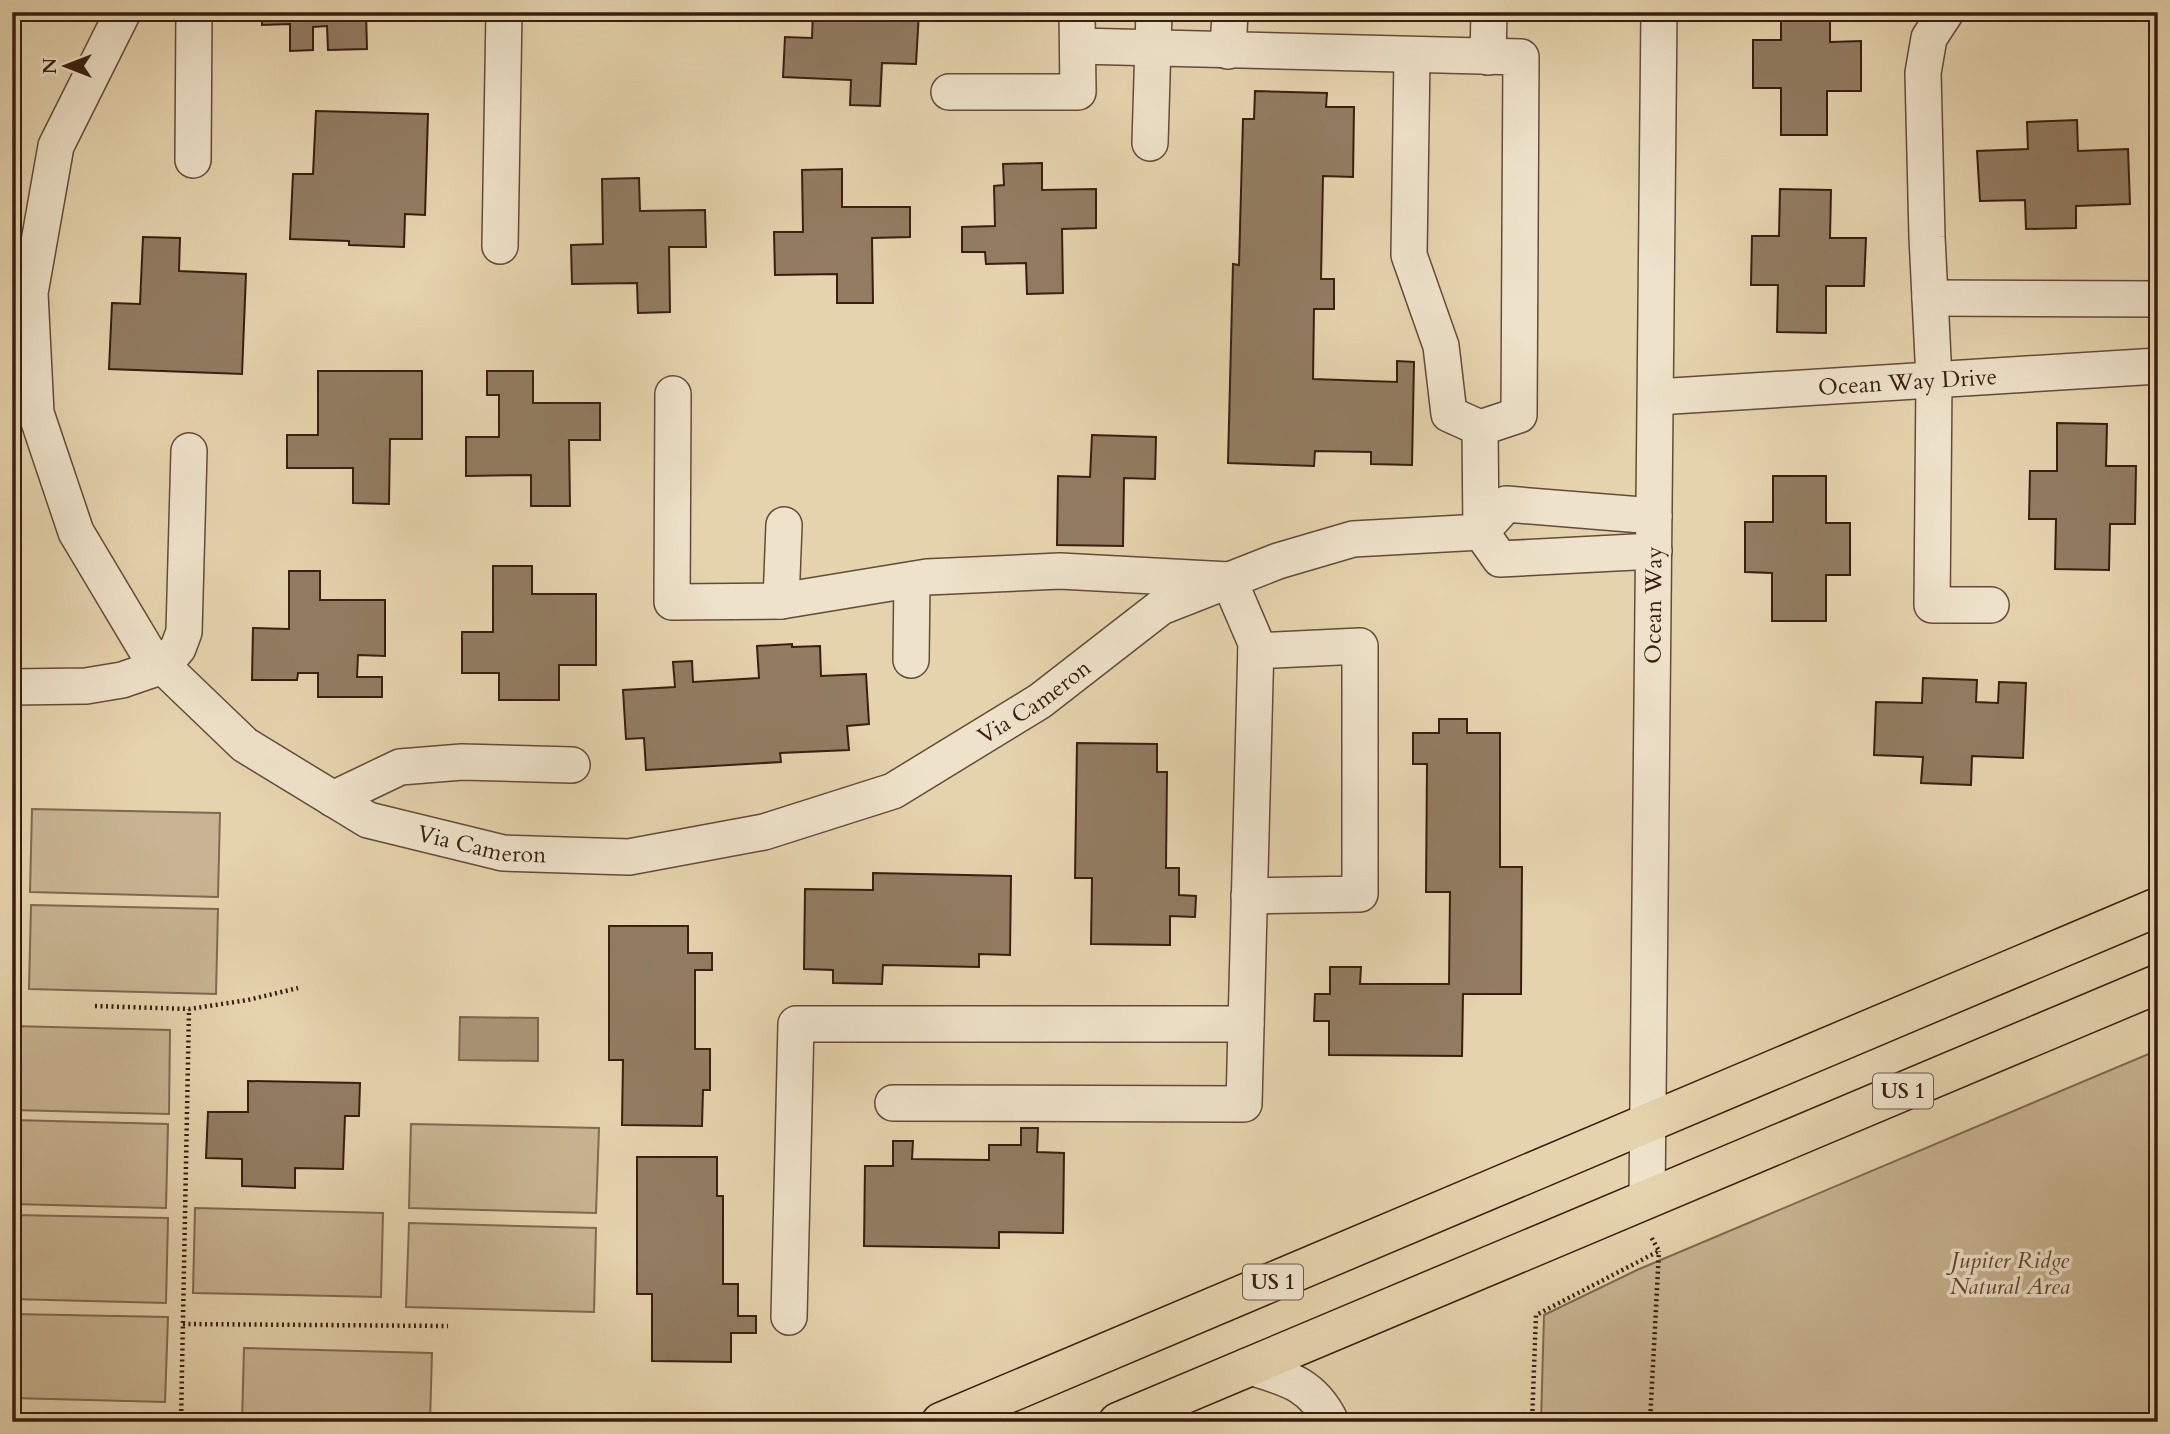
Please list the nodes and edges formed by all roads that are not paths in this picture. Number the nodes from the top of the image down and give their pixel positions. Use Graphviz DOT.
graph roads {
  1 [pos="123,12"];
  2 [pos="194,12"];
  3 [pos="504,12"];
  4 [pos="1154,12"];
  5 [pos="1230,12"];
  6 [pos="1489,12"];
  7 [pos="1659,12"];
  8 [pos="1945,12"];
  9 [pos="1078,29"];
  10 [pos="1153,49"];
  11 [pos="1228,51"];
  12 [pos="1412,56"];
  13 [pos="1488,57"];
  14 [pos="949,92"];
  15 [pos="1150,143"];
  16 [pos="193,160"];
  17 [pos="500,246"];
  18 [pos="1930,298"];
  19 [pos="2158,299"];
  20 [pos="2158,366"];
  21 [pos="1934,380"];
  22 [pos="673,394"];
  23 [pos="1656,397"];
  24 [pos="1480,428"];
  25 [pos="189,451"];
  26 [pos="1654,516"];
  27 [pos="784,525"];
  28 [pos="1482,532"];
  29 [pos="1654,551"];
  30 [pos="912,580"];
  31 [pos="1229,580"];
  32 [pos="781,601"];
  33 [pos="1991,605"];
  34 [pos="1256,651"];
  35 [pos="911,660"];
  36 [pos="163,666"];
  37 [pos="12,687"];
  38 [pos="572,765"];
  39 [pos="333,799"];
  40 [pos="1249,896"];
  41 [pos="2158,907"];
  42 [pos="2158,984"];
  43 [pos="1246,1024"];
  44 [pos="893,1103"];
  45 [pos="1647,1123"];
  46 [pos="1648,1214"];
  47 [pos="789,1317"];
  48 [pos="1247,1366"];
  49 [pos="941,1422"];
  50 [pos="1118,1422"];
  51 [pos="1331,1422"];
  1 -- 36 [label="street, Via Cameron"];
  2 -- 16 [label="street"];
  3 -- 17 [label="street"];
  4 -- 10 [label="street"];
  5 -- 11 [label="street"];
  6 -- 13 [label="street"];
  7 -- 23 [label="street, Ocean Way"];
  8 -- 18 [label="street"];
  9 -- 10 [label="street"];
  9 -- 14 [label="street"];
  10 -- 11 [label="street"];
  10 -- 15 [label="street"];
  11 -- 12 [label="street"];
  12 -- 13 [label="street"];
  12 -- 24 [label="street"];
  13 -- 24 [label="street"];
  18 -- 19 [label="street"];
  18 -- 21 [label="street"];
  20 -- 21 [label="street, Ocean Way Drive"];
  21 -- 23 [label="street, Ocean Way Drive"];
  21 -- 33 [label="street"];
  22 -- 32 [label="street"];
  23 -- 26 [label="street, Ocean Way"];
  24 -- 28 [label="street"];
  25 -- 36 [label="street"];
  26 -- 28 [label="street"];
  26 -- 29 [label="street, Ocean Way"];
  27 -- 32 [label="street"];
  28 -- 29 [label="street"];
  28 -- 31 [label="street, Via Cameron"];
  29 -- 45 [label="street, Ocean Way"];
  30 -- 31 [label="street"];
  30 -- 32 [label="street"];
  30 -- 35 [label="street"];
  31 -- 34 [label="street"];
  31 -- 39 [label="street, Via Cameron"];
  34 -- 40 [label="street"];
  34 -- 40 [label="street"];
  36 -- 37 [label="street"];
  36 -- 39 [label="street, Via Cameron"];
  38 -- 39 [label="street"];
  40 -- 43 [label="street"];
  41 -- 45 [label="main road, US 1"];
  42 -- 46 [label="main road, US 1"];
  43 -- 44 [label="street"];
  43 -- 47 [label="street"];
  45 -- 46 [label="street, Ocean Way"];
  45 -- 49 [label="main road, US 1"];
  46 -- 48 [label="main road, US 1"];
  48 -- 50 [label="main road, US 1"];
  48 -- 51 [label="street"];
}
